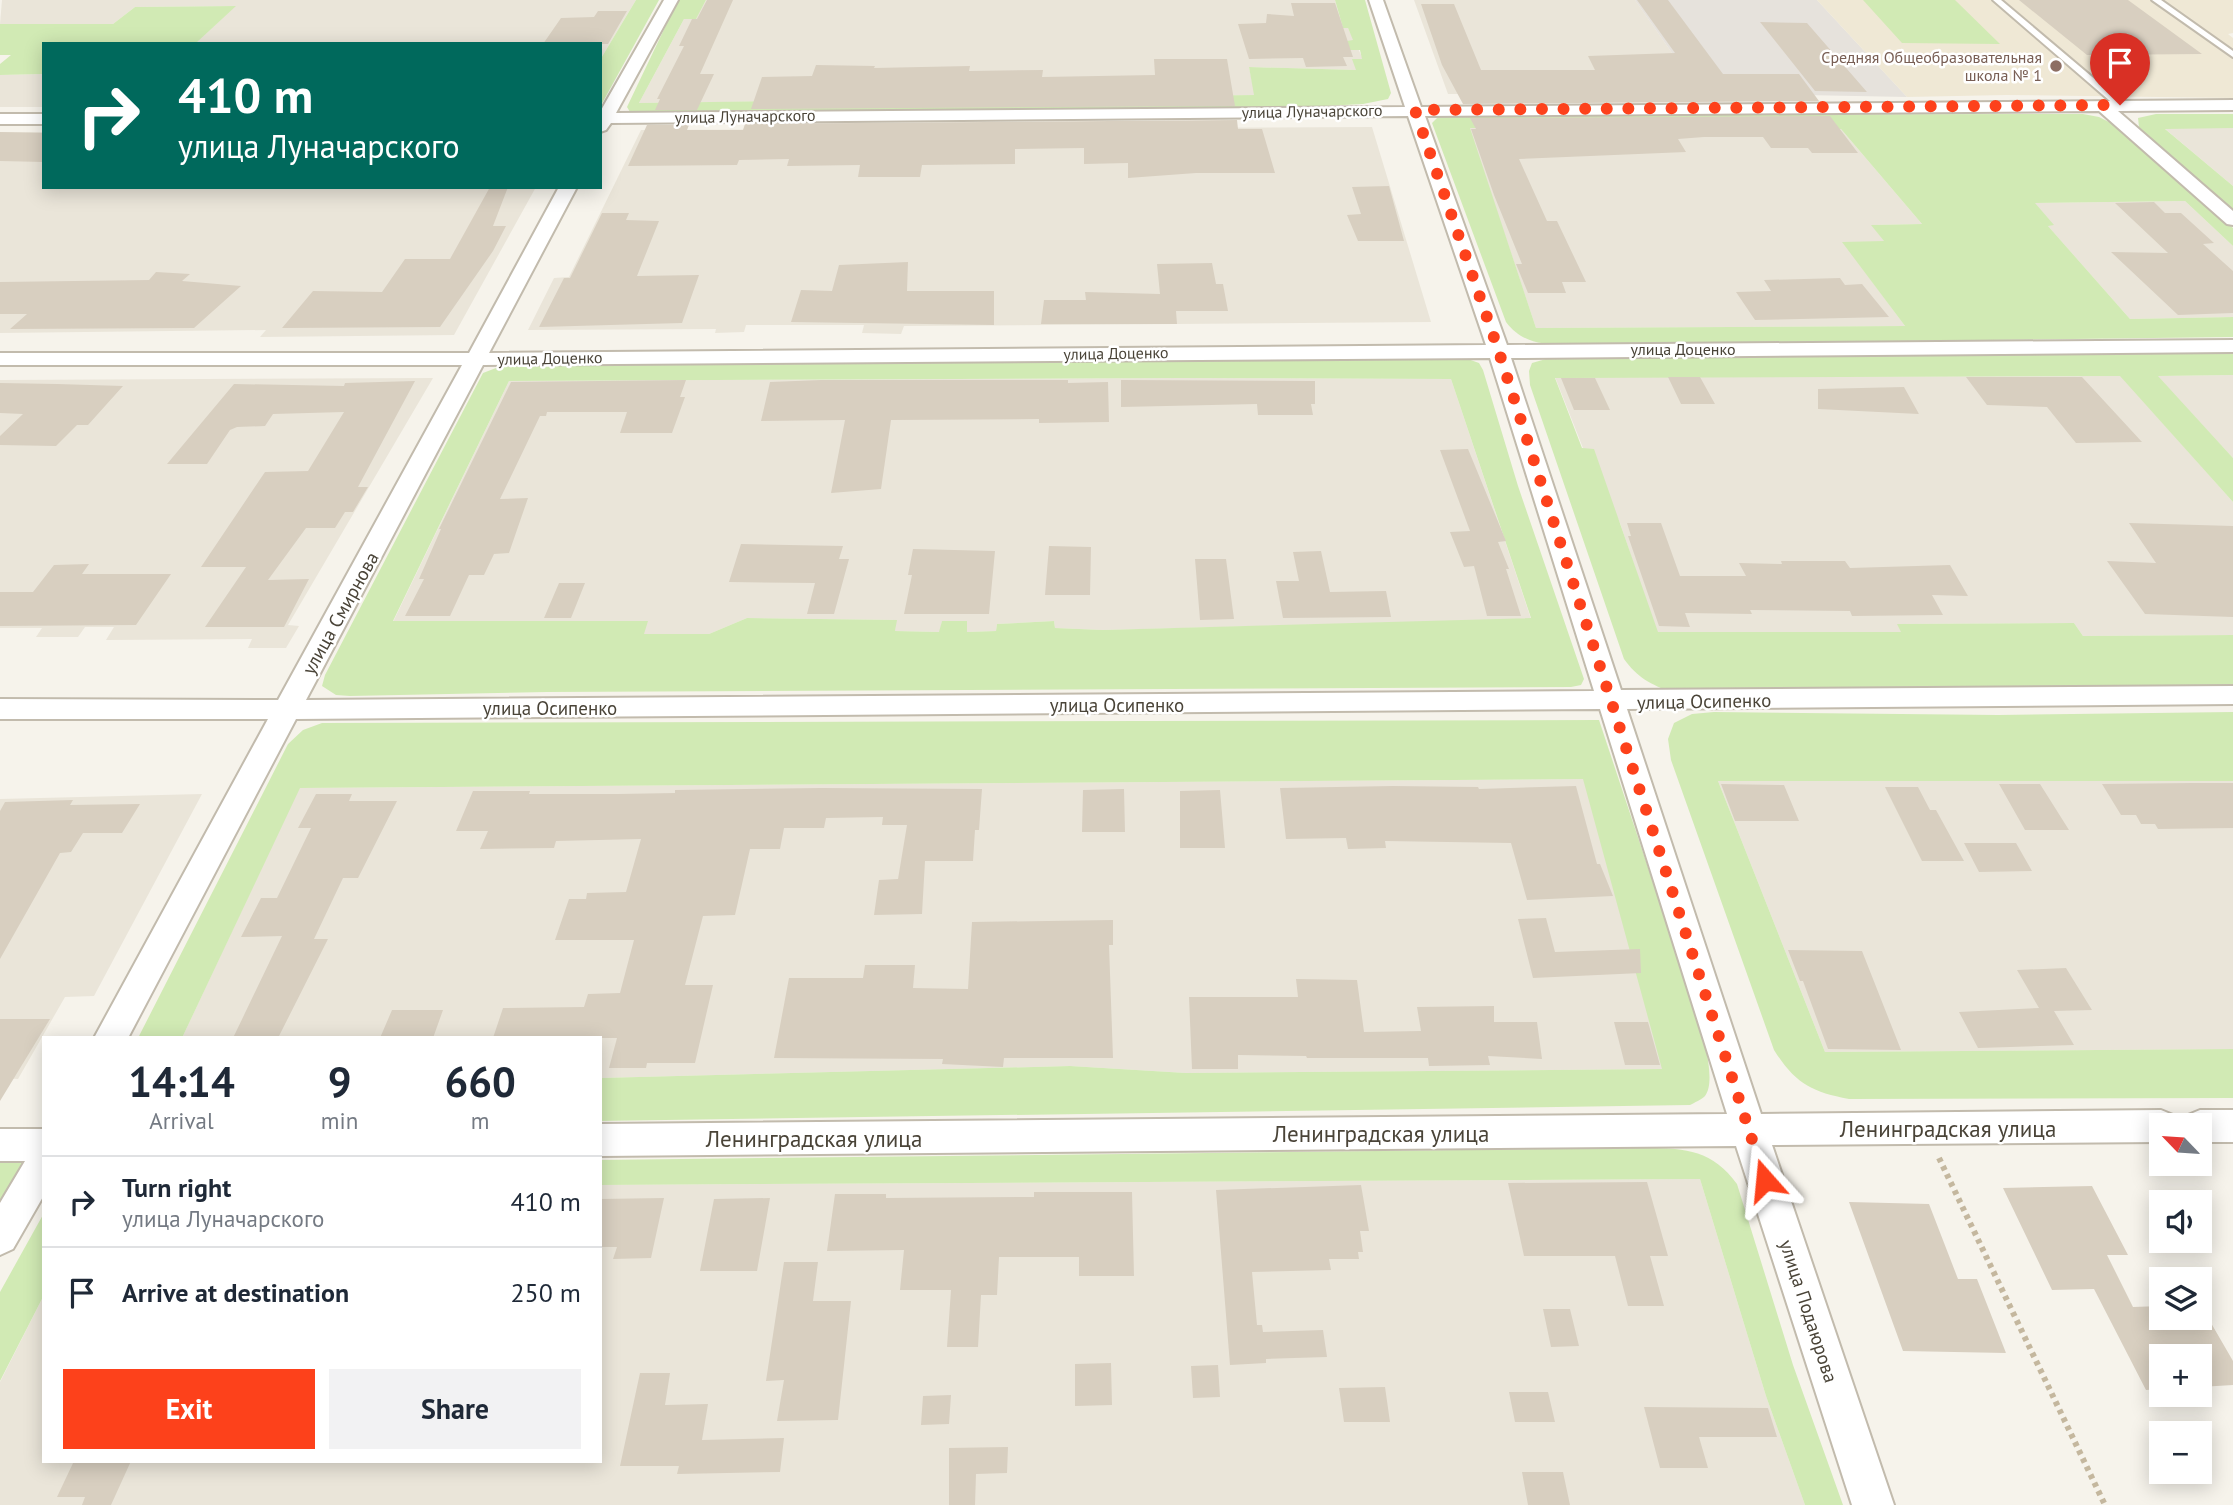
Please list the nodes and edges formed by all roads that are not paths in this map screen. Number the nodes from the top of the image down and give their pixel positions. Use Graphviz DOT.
graph roads {
  1 [pos="671,0"];
  2 [pos="1376,0"];
  3 [pos="1997,0"];
  4 [pos="2156,0"];
  5 [pos="2233,55"];
  6 [pos="2233,104"];
  7 [pos="2111,105"];
  8 [pos="1415,110"];
  9 [pos="0,119"];
  10 [pos="42,119"];
  11 [pos="602,121"];
  12 [pos="567,189"];
  13 [pos="2233,220"];
  14 [pos="2233,346"];
  15 [pos="1498,349"];
  16 [pos="0,359"];
  17 [pos="478,359"];
  18 [pos="2233,695"];
  19 [pos="1612,702"];
  20 [pos="0,709"];
  21 [pos="287,710"];
  22 [pos="112,1036"];
  23 [pos="2149,1126"];
  24 [pos="2212,1126"];
  25 [pos="2233,1126"];
  26 [pos="1749,1130"];
  27 [pos="602,1140"];
  28 [pos="0,1145"];
  29 [pos="42,1145"];
  30 [pos="42,1164"];
  31 [pos="0,1237"];
  32 [pos="1873,1505"];
  1 -- 11 [label="street"];
  2 -- 8 [label="street, улица Подаюрова"];
  3 -- 7 [label="lane"];
  4 -- 5 [label="lane"];
  6 -- 7 [label="street, улица Луначарского"];
  7 -- 8 [label="street, улица Луначарского"];
  7 -- 13 [label="street"];
  8 -- 11 [label="street, улица Луначарского"];
  8 -- 15 [label="street, улица Подаюрова"];
  9 -- 10 [label="street"];
  12 -- 17 [label="street, улица Смирнова"];
  14 -- 15 [label="street, улица Доценко"];
  15 -- 17 [label="street, улица Доценко"];
  15 -- 19 [label="street, улица Подаюрова"];
  16 -- 17 [label="street, улица Доценко"];
  17 -- 21 [label="street, улица Смирнова"];
  18 -- 19 [label="street, улица Осипенко"];
  19 -- 21 [label="street, улица Осипенко"];
  19 -- 26 [label="street, улица Подаюрова"];
  20 -- 21 [label="street, улица Осипенко"];
  21 -- 22 [label="street, улица Смирнова"];
  23 -- 26 [label="street, Ленинградская улица"];
  24 -- 25 [label="street"];
  26 -- 27 [label="street, Ленинградская улица"];
  26 -- 32 [label="street, улица Подаюрова"];
  28 -- 29 [label="street"];
  30 -- 31 [label="street"];
}
